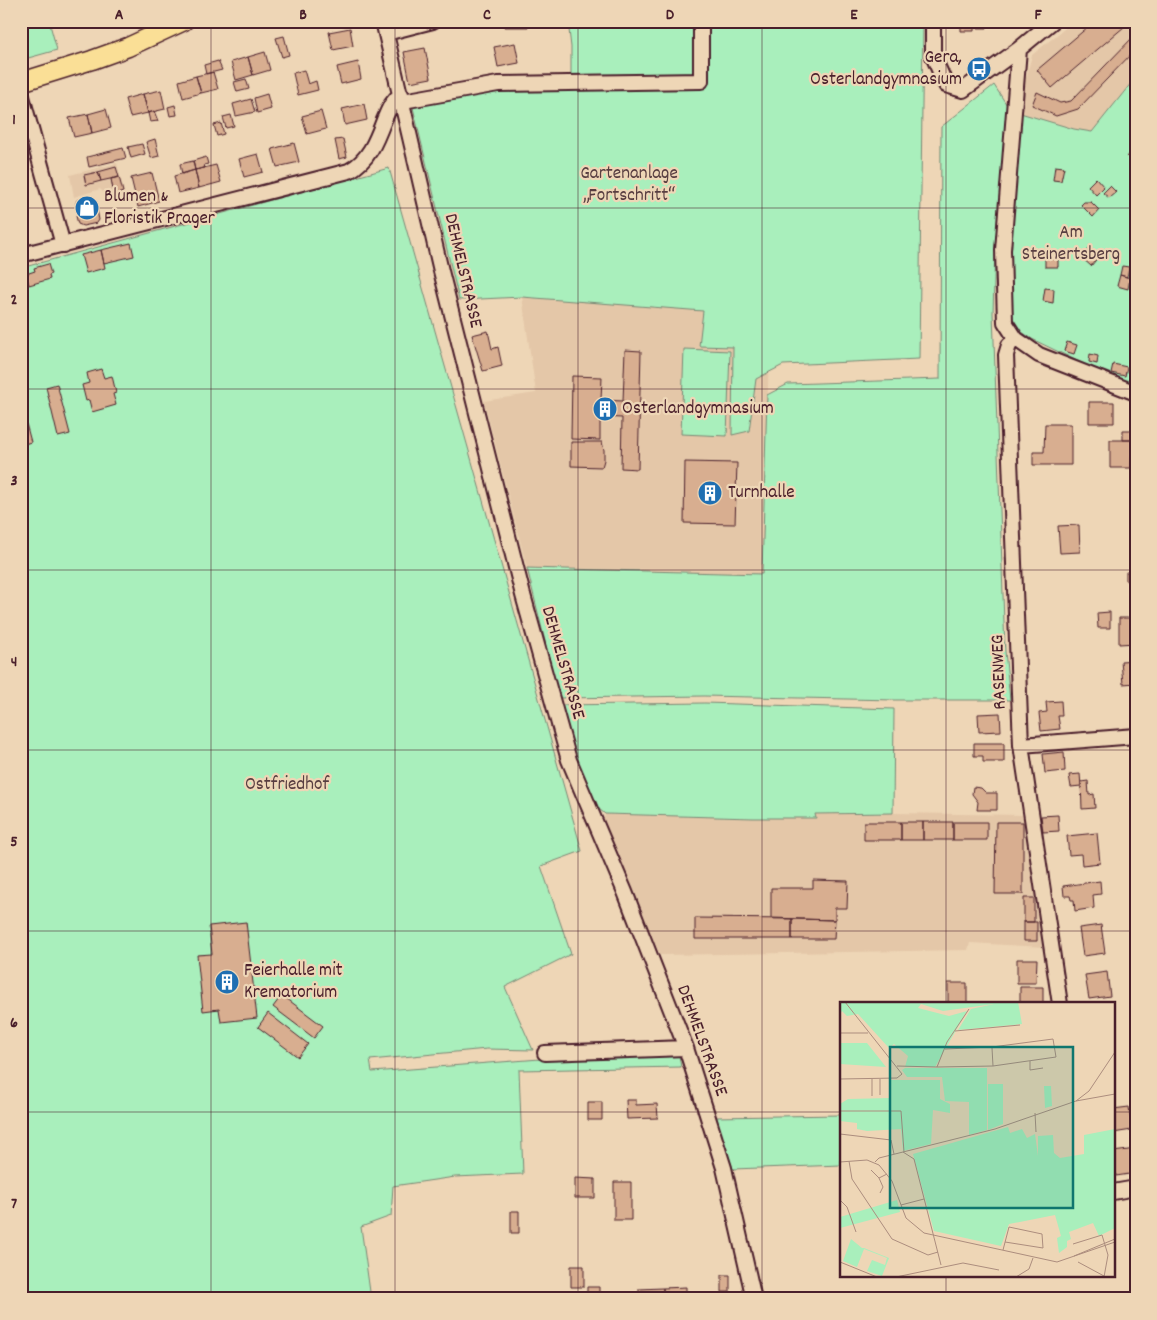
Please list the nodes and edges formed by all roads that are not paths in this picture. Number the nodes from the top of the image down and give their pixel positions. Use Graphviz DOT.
graph roads {
  1 [pos="184,21"];
  2 [pos="433,21"];
  3 [pos="700,21"];
  4 [pos="933,21"];
  5 [pos="1053,21"];
  6 [pos="384,27"];
  7 [pos="1019,49"];
  8 [pos="21,82"];
  9 [pos="21,94"];
  10 [pos="402,98"];
  11 [pos="62,244"];
  12 [pos="21,255"];
  13 [pos="1016,338"];
  14 [pos="1136,393"];
  15 [pos="1136,736"];
  16 [pos="1021,745"];
  17 [pos="1060,1002"];
  18 [pos="686,1048"];
  19 [pos="545,1053"];
  20 [pos="1136,1188"];
  21 [pos="1114,1192"];
  22 [pos="754,1299"];
  1 -- 8 [label="main road"];
  2 -- 6 [label="street"];
  3 -- 10 [label="street"];
  4 -- 7 [label="street"];
  5 -- 7 [label="street"];
  6 -- 10 [label="street, DEHMELSTRASSE"];
  7 -- 13 [label="street"];
  9 -- 11 [label="street"];
  10 -- 11 [label="street"];
  10 -- 18 [label="street, DEHMELSTRASSE"];
  11 -- 12 [label="street"];
  13 -- 14 [label="street"];
  13 -- 16 [label="street, RASENWEG"];
  15 -- 16 [label="street"];
  16 -- 17 [label="street, RASENWEG"];
  18 -- 19 [label="street"];
  18 -- 22 [label="street, DEHMELSTRASSE"];
  20 -- 21 [label="street"];
}
